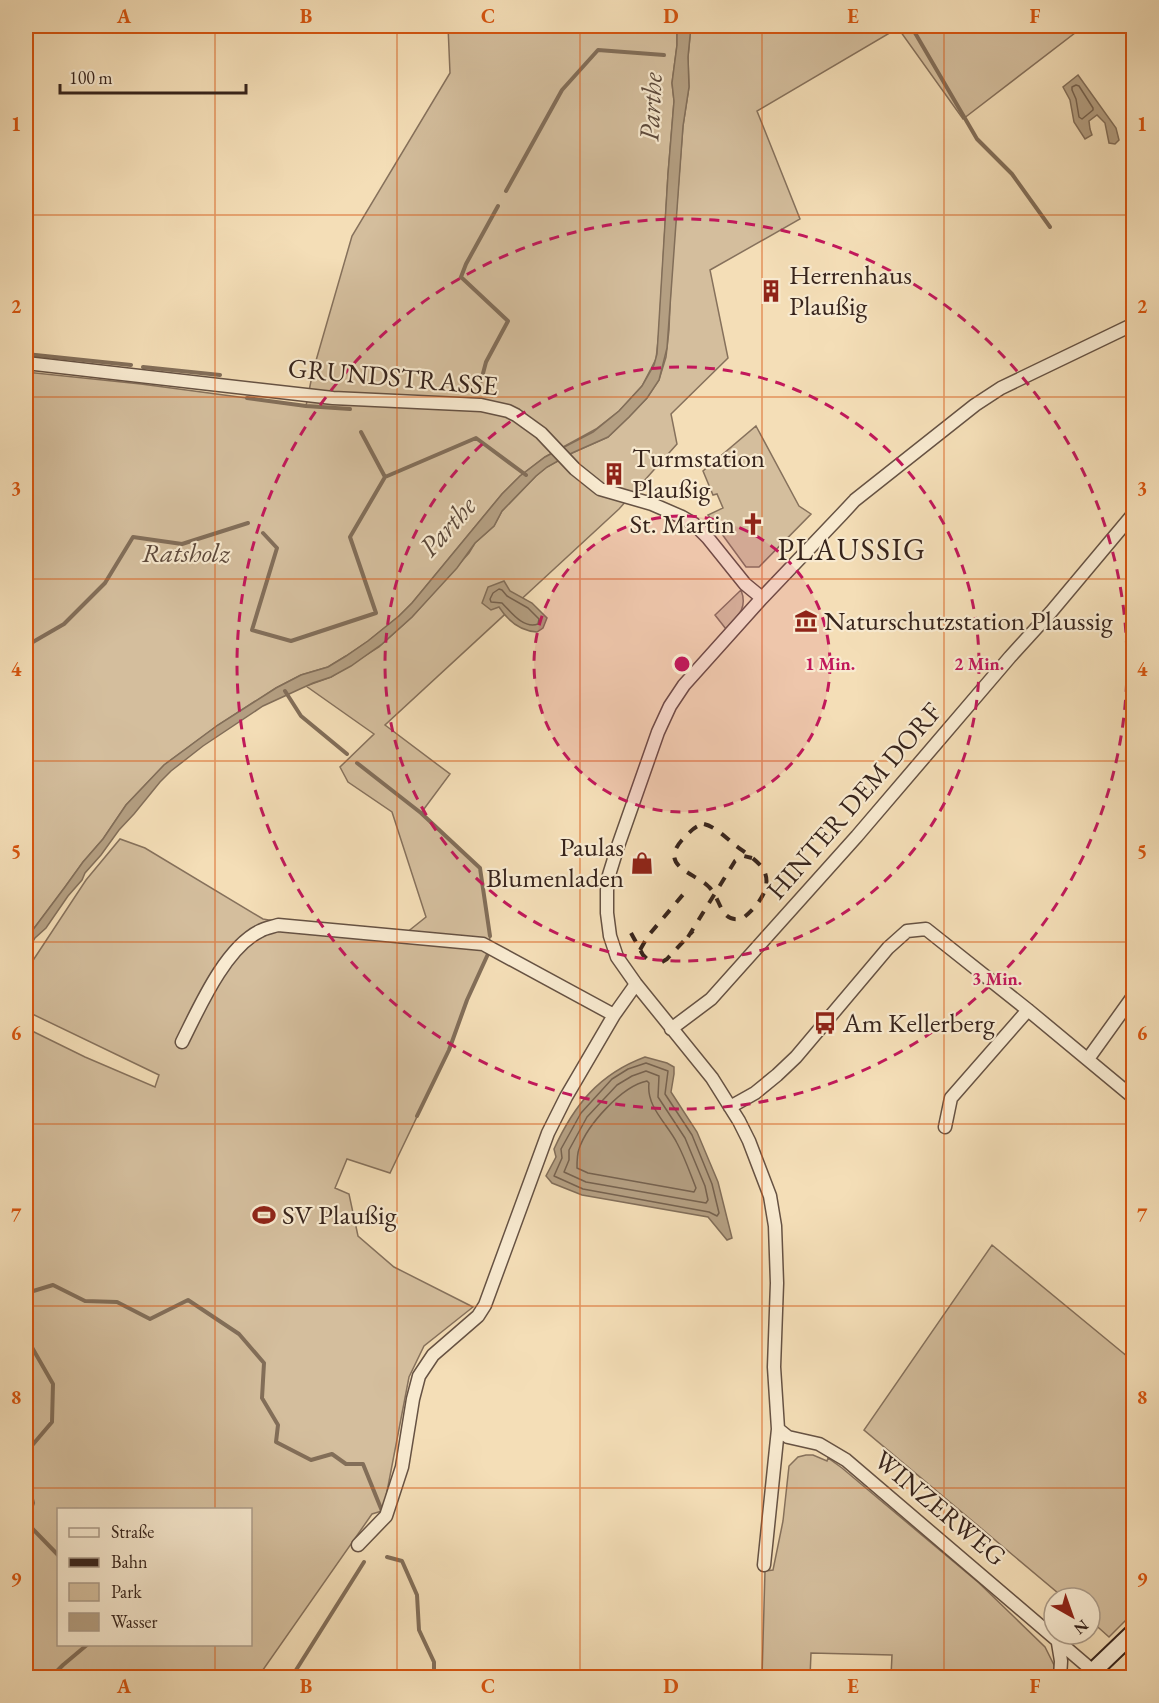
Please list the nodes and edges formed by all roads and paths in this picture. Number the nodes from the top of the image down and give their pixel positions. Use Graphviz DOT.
graph roads {
  1 [pos="1134,324"];
  2 [pos="26,363"];
  3 [pos="1134,513"];
  4 [pos="762,598"];
  5 [pos="636,984"];
  6 [pos="1134,995"];
  7 [pos="1028,1010"];
  8 [pos="614,1015"];
  9 [pos="671,1029"];
  10 [pos="182,1042"];
  11 [pos="1088,1059"];
  12 [pos="1134,1098"];
  13 [pos="730,1107"];
  14 [pos="945,1127"];
  15 [pos="778,1429"];
  16 [pos="358,1545"];
  17 [pos="764,1565"];
  18 [pos="1042,1628"];
  19 [pos="1134,1632"];
  20 [pos="1059,1646"];
  21 [pos="1062,1646"];
  22 [pos="1094,1675"];
  23 [pos="1059,1677"];
  1 -- 4 [label="street"];
  2 -- 4 [label="street, GRUNDSTRASSE"];
  3 -- 9 [label="street, HINTER DEM DORF"];
  4 -- 5 [label="street"];
  5 -- 8 [label="street"];
  5 -- 9 [label="street"];
  6 -- 11 [label="street"];
  7 -- 11 [label="street"];
  7 -- 13 [label="street"];
  7 -- 14 [label="street"];
  8 -- 10 [label="street"];
  8 -- 16 [label="street"];
  9 -- 13 [label="street"];
  11 -- 12 [label="street"];
  13 -- 15 [label="street"];
  15 -- 17 [label="street"];
  15 -- 18 [label="street, WINZERWEG"];
  19 -- 22 [label="main road"];
  20 -- 23 [label="street"];
  21 -- 22 [label="street, WINZERWEG"];
}
